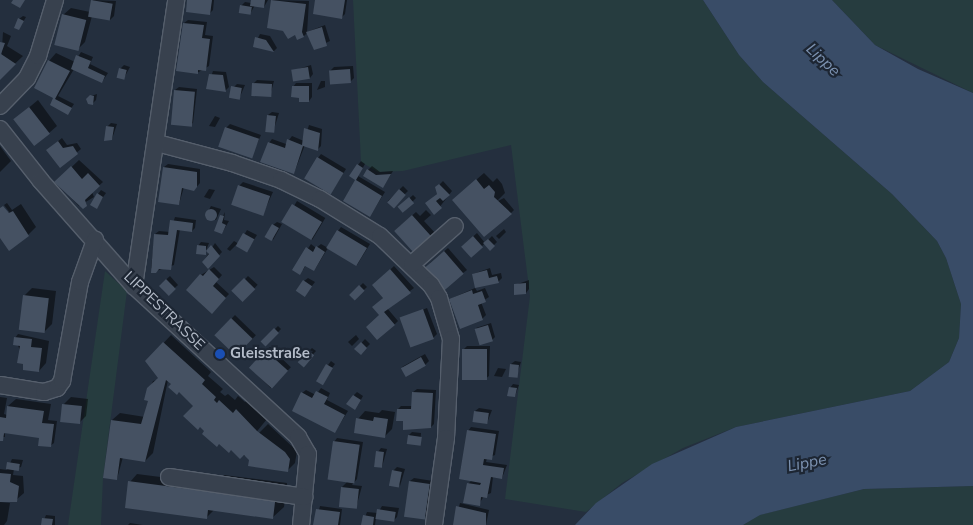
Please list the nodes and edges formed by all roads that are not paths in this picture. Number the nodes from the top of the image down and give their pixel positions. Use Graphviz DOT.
graph roads {
  1 [pos="55,0"];
  2 [pos="176,0"];
  3 [pos="0,106"];
  4 [pos="0,129"];
  5 [pos="157,143"];
  6 [pos="454,226"];
  7 [pos="95,240"];
  8 [pos="412,264"];
  9 [pos="134,286"];
  10 [pos="0,385"];
  11 [pos="169,477"];
  12 [pos="305,497"];
  13 [pos="301,525"];
  14 [pos="434,525"];
  1 -- 3 [label="street"];
  2 -- 5 [label="street"];
  4 -- 7 [label="street, LIPPESTRASSE"];
  5 -- 8 [label="street"];
  5 -- 9 [label="street"];
  6 -- 8 [label="street"];
  7 -- 9 [label="street, LIPPESTRASSE"];
  7 -- 10 [label="street"];
  8 -- 14 [label="street"];
  9 -- 12 [label="street, LIPPESTRASSE"];
  11 -- 12 [label="street"];
  12 -- 13 [label="street, LIPPESTRASSE"];
}
